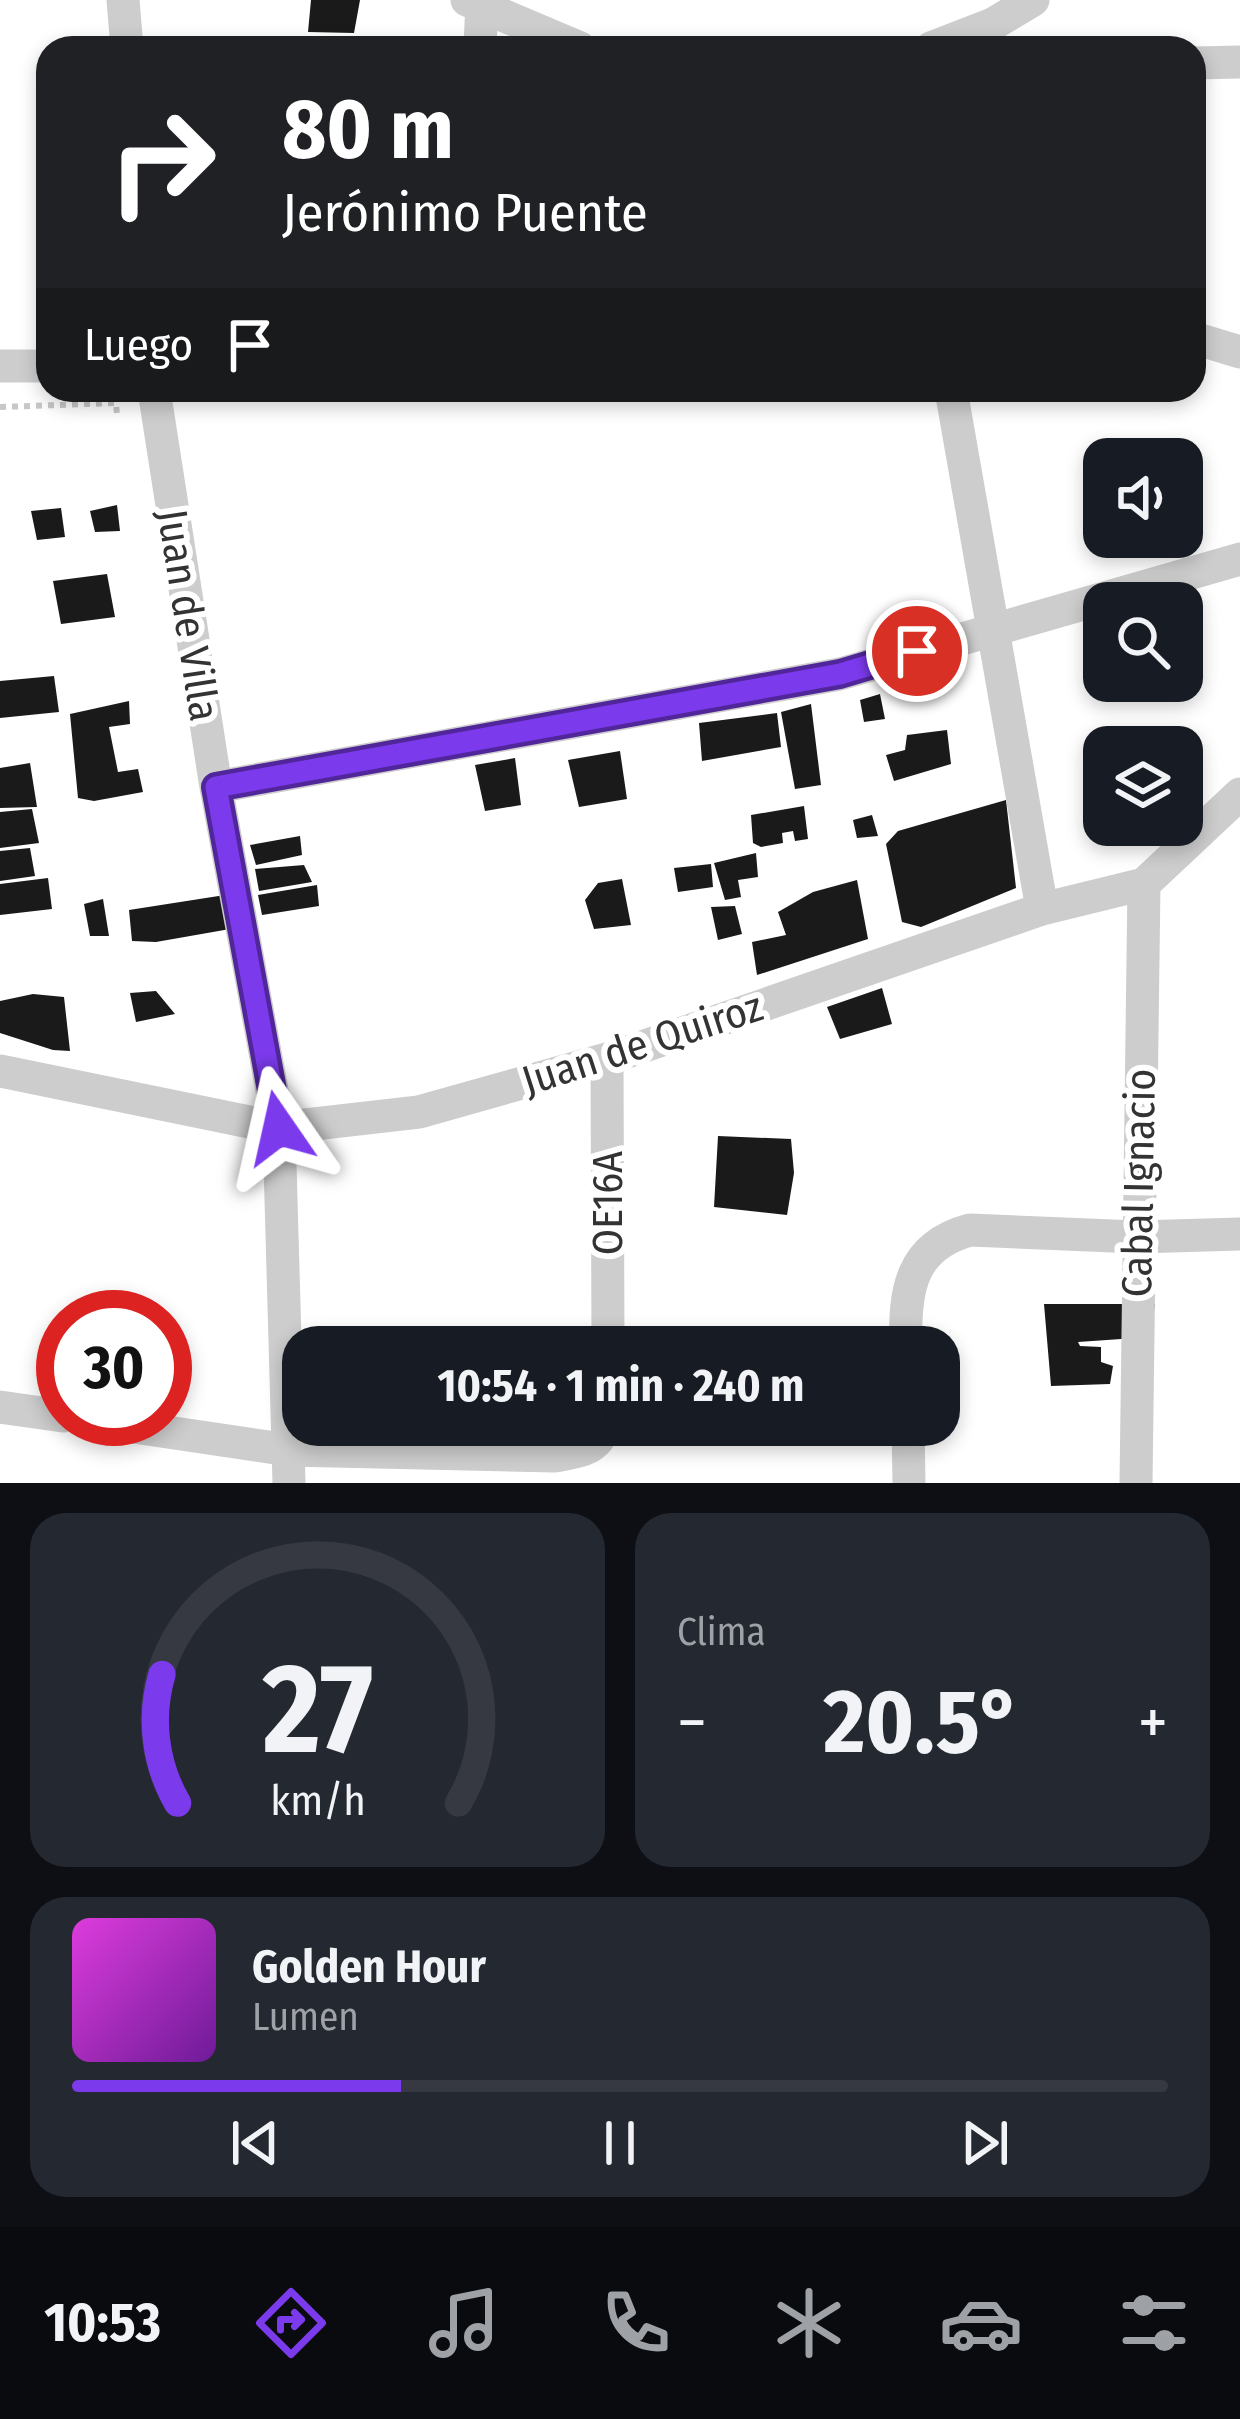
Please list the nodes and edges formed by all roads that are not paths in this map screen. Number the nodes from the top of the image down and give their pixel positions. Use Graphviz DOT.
graph roads {
  1 [pos="123,0"];
  2 [pos="1034,0"];
  3 [pos="477,2"];
  4 [pos="126,36"];
  5 [pos="479,36"];
  6 [pos="553,36"];
  7 [pos="962,36"];
  8 [pos="1240,62"];
  9 [pos="1206,63"];
  10 [pos="1206,342"];
  11 [pos="1240,352"];
  12 [pos="0,366"];
  13 [pos="36,366"];
  14 [pos="156,402"];
  15 [pos="953,402"];
  16 [pos="1240,559"];
  17 [pos="994,629"];
  18 [pos="216,787"];
  19 [pos="1240,794"];
  20 [pos="1144,884"];
  21 [pos="1042,909"];
  22 [pos="607,1058"];
  23 [pos="0,1071"];
  24 [pos="279,1128"];
  25 [pos="1240,1234"];
  26 [pos="1136,1237"];
  27 [pos="608,1326"];
  28 [pos="905,1326"];
  29 [pos="0,1407"];
  30 [pos="36,1412"];
  31 [pos="192,1445"];
  32 [pos="592,1446"];
  33 [pos="908,1446"];
  34 [pos="289,1467"];
  35 [pos="909,1483"];
  36 [pos="1136,1483"];
  1 -- 4 [label="street"];
  2 -- 7 [label="street"];
  3 -- 5 [label="street"];
  3 -- 6 [label="street"];
  8 -- 9 [label="street"];
  10 -- 11 [label="street"];
  12 -- 13 [label="street"];
  14 -- 18 [label="street, Juan de Villa"];
  15 -- 17 [label="street"];
  16 -- 17 [label="street"];
  17 -- 18 [label="street"];
  17 -- 21 [label="street"];
  18 -- 24 [label="street, Juan de Villa"];
  19 -- 20 [label="street, Juan de Quiroz"];
  20 -- 21 [label="street, Juan de Quiroz"];
  20 -- 26 [label="street, Cabal Ignacio"];
  21 -- 22 [label="street, Juan de Quiroz"];
  22 -- 24 [label="street, Juan de Quiroz"];
  22 -- 27 [label="street, OE16A"];
  23 -- 24 [label="street, Juan de Quiroz"];
  24 -- 34 [label="street, Juan de Villa"];
  25 -- 26 [label="street"];
  26 -- 28 [label="street"];
  26 -- 36 [label="street, Cabal Ignacio"];
  29 -- 30 [label="street"];
  31 -- 34 [label="street"];
  32 -- 34 [label="street"];
  33 -- 35 [label="street"];
}
